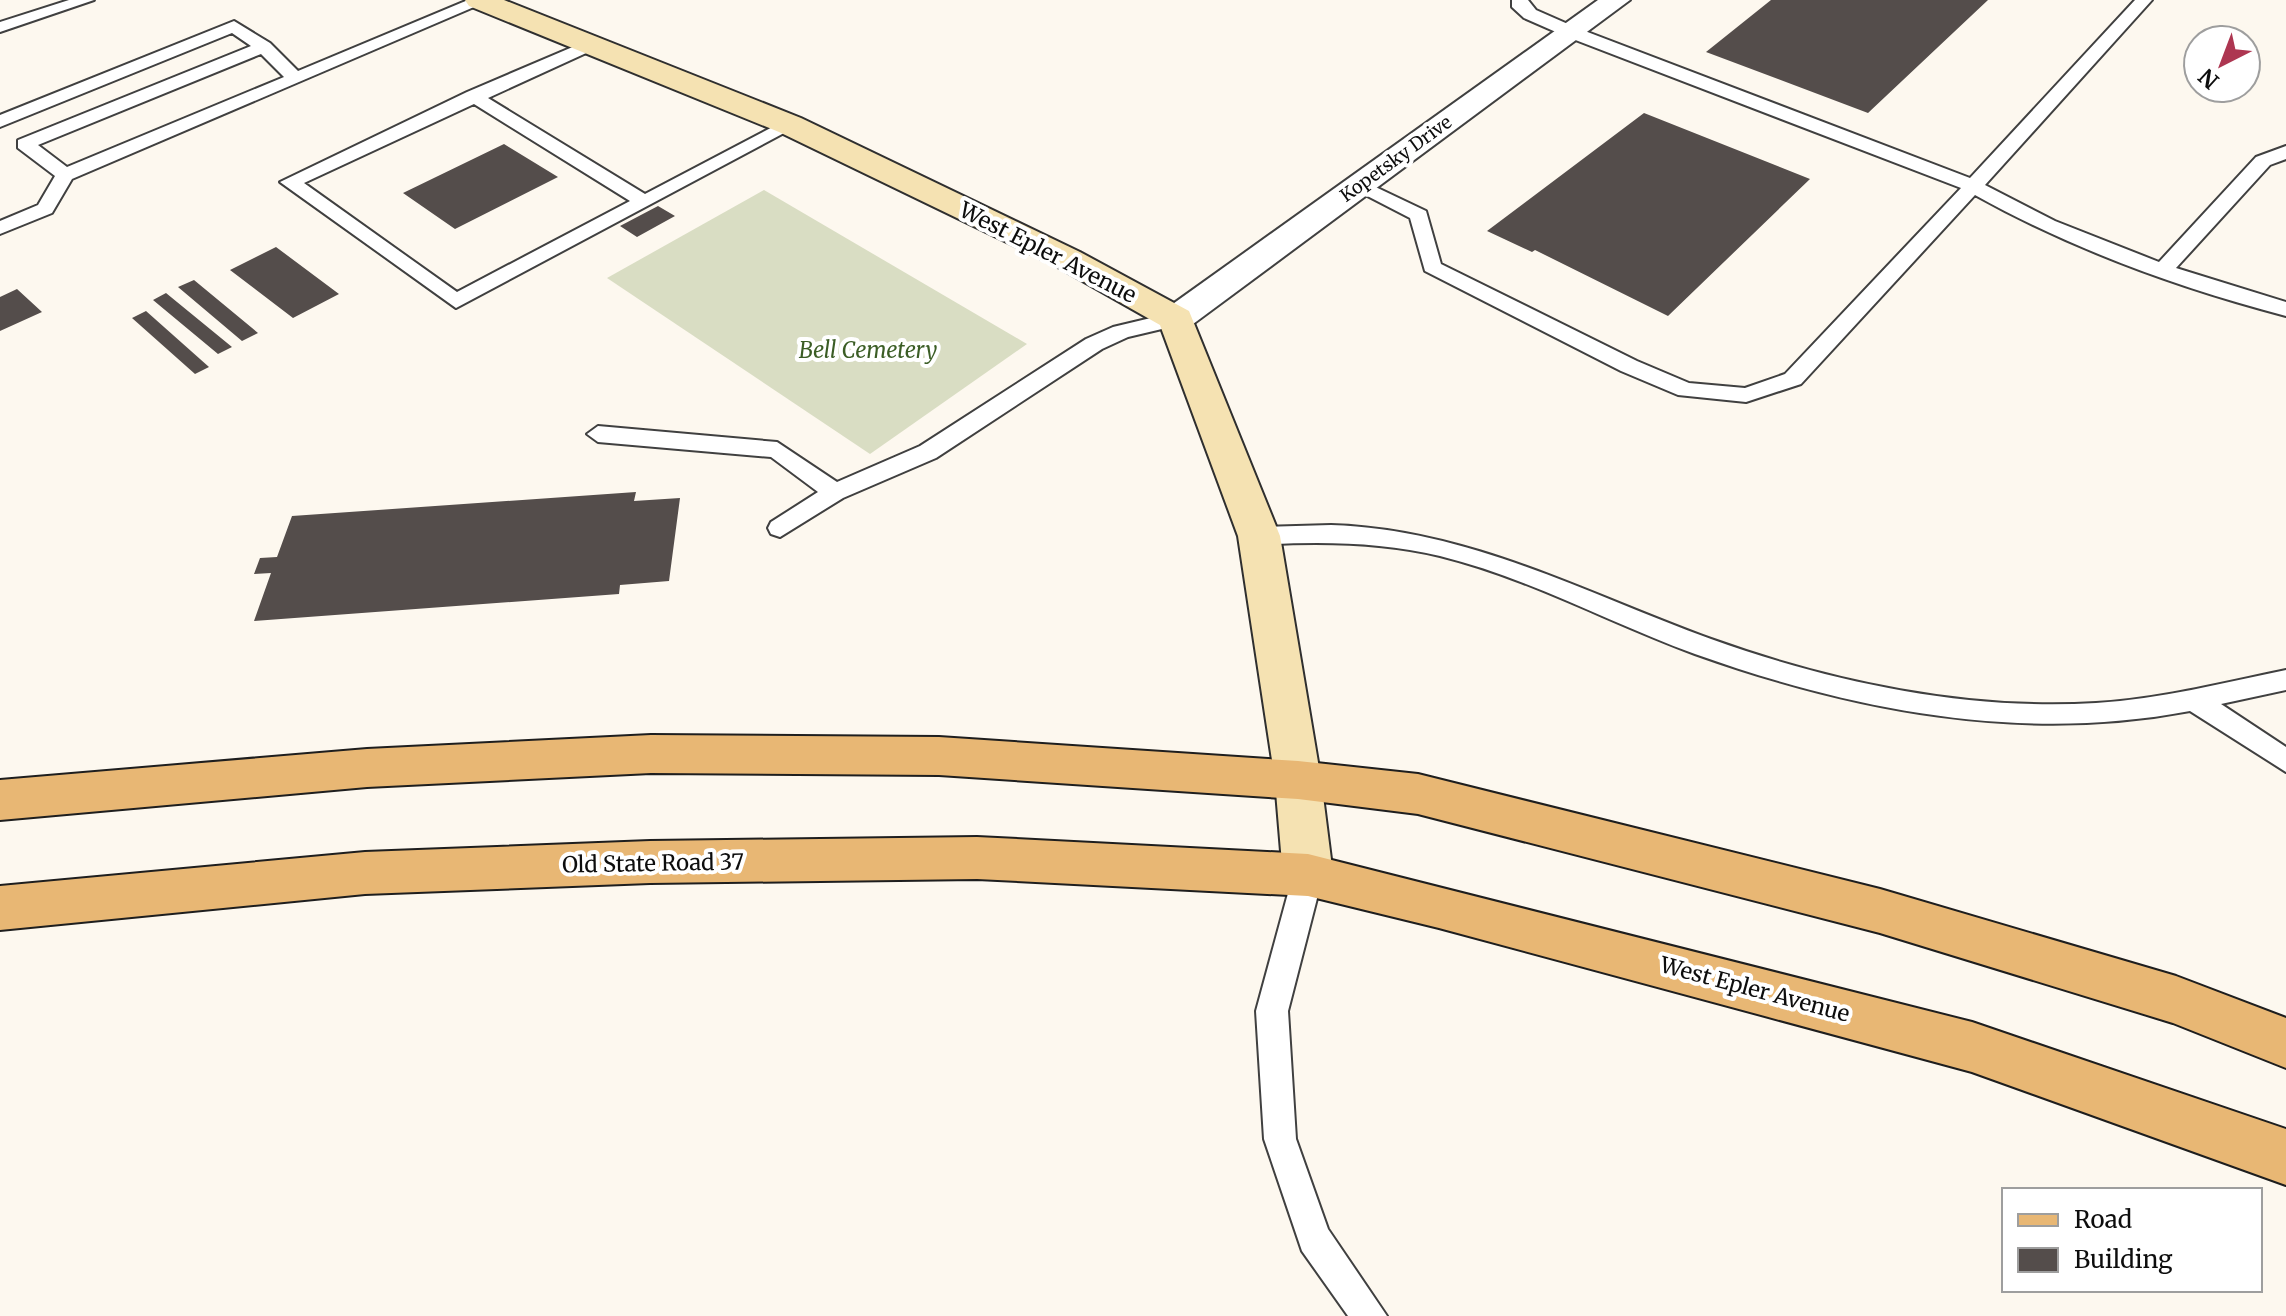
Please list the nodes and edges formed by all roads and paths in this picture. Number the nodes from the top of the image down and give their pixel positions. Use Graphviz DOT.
graph roads {
  1 [pos="86,0"];
  2 [pos="479,0"];
  3 [pos="1520,0"];
  4 [pos="1616,0"];
  5 [pos="2144,0"];
  6 [pos="0,27"];
  7 [pos="1571,32"];
  8 [pos="589,45"];
  9 [pos="264,47"];
  10 [pos="295,78"];
  11 [pos="473,96"];
  12 [pos="0,122"];
  13 [pos="790,125"];
  14 [pos="0,137"];
  15 [pos="25,144"];
  16 [pos="2286,152"];
  17 [pos="65,175"];
  18 [pos="1358,186"];
  19 [pos="1973,186"];
  20 [pos="643,201"];
  21 [pos="0,228"];
  22 [pos="2162,270"];
  23 [pos="2286,309"];
  24 [pos="1176,319"];
  25 [pos="598,434"];
  26 [pos="835,492"];
  27 [pos="780,528"];
  28 [pos="1259,536"];
  29 [pos="2286,680"];
  30 [pos="2194,700"];
  31 [pos="2286,761"];
  32 [pos="1298,780"];
  33 [pos="0,800"];
  34 [pos="1308,875"];
  35 [pos="0,908"];
  36 [pos="2286,1043"];
  37 [pos="2286,1157"];
  38 [pos="1369,1316"];
  1 -- 6 [label="lane"];
  2 -- 8 [label="street, West Epler Avenue"];
  2 -- 10 [label="lane"];
  3 -- 7 [label="lane"];
  4 -- 7 [label="street, Kopetsky Drive"];
  5 -- 19 [label="lane"];
  7 -- 18 [label="street, Kopetsky Drive"];
  7 -- 19 [label="lane"];
  8 -- 11 [label="lane"];
  8 -- 13 [label="street, West Epler Avenue"];
  9 -- 10 [label="lane"];
  9 -- 12 [label="lane"];
  9 -- 15 [label="lane"];
  10 -- 17 [label="lane"];
  11 -- 20 [label="lane"];
  11 -- 20 [label="lane"];
  13 -- 20 [label="lane"];
  13 -- 24 [label="street, West Epler Avenue"];
  14 -- 15 [label="lane"];
  15 -- 17 [label="lane"];
  16 -- 22 [label="lane"];
  17 -- 21 [label="lane"];
  18 -- 19 [label="lane"];
  18 -- 24 [label="street, Kopetsky Drive"];
  19 -- 22 [label="lane"];
  22 -- 23 [label="lane"];
  24 -- 26 [label="lane"];
  24 -- 28 [label="street"];
  25 -- 26 [label="lane"];
  26 -- 27 [label="lane"];
  28 -- 30 [label="lane"];
  28 -- 32 [label="street"];
  29 -- 30 [label="lane"];
  30 -- 31 [label="lane"];
  32 -- 33 [label="main road"];
  32 -- 34 [label="street"];
  32 -- 36 [label="main road"];
  34 -- 35 [label="main road, Old State Road 37"];
  34 -- 37 [label="main road, West Epler Avenue"];
  34 -- 38 [label="lane"];
}
